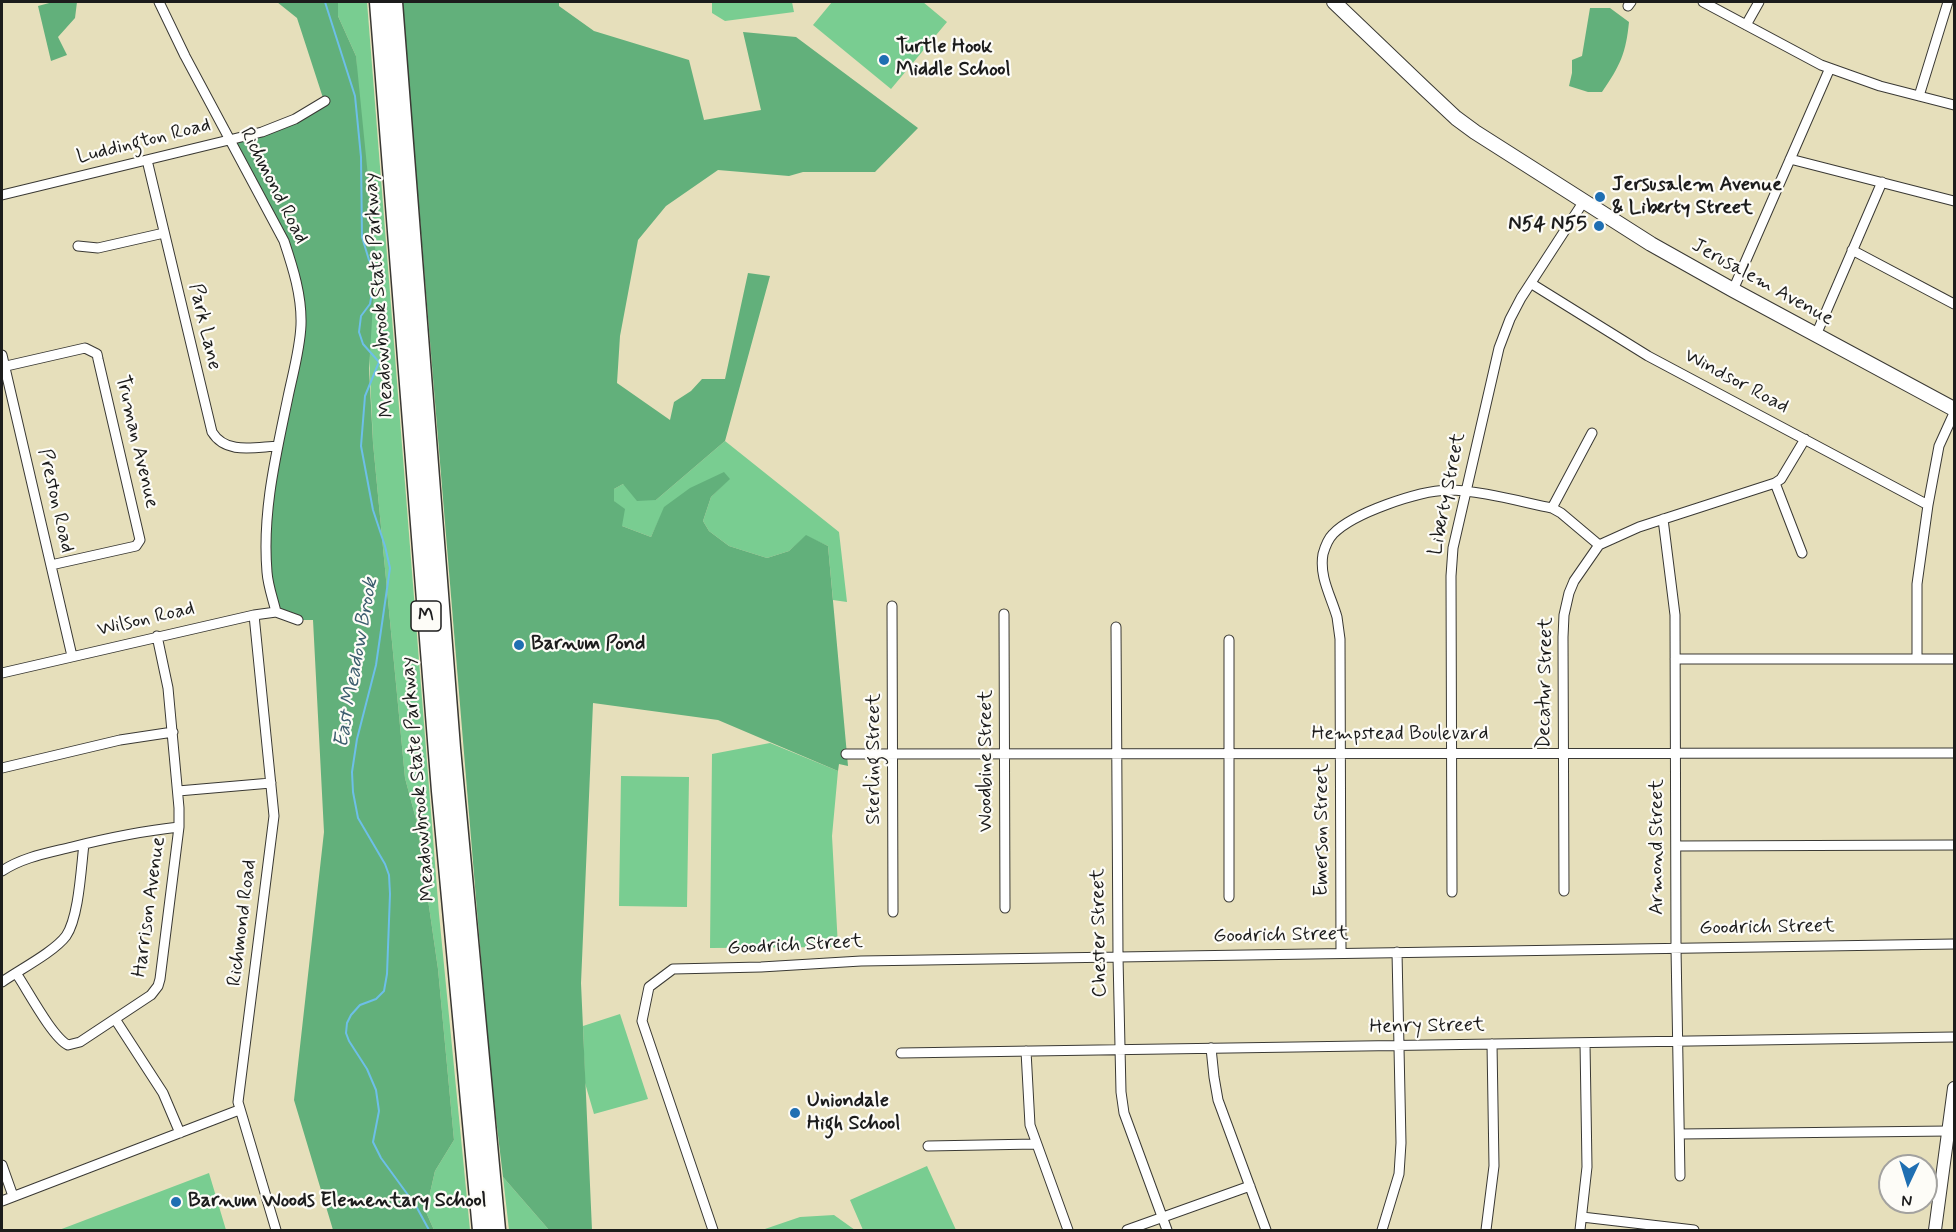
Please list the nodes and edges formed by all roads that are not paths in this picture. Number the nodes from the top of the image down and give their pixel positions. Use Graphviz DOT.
graph roads {
  1 [pos="159,2"];
  2 [pos="378,2"];
  3 [pos="394,2"];
  4 [pos="1334,2"];
  5 [pos="1703,2"];
  6 [pos="1759,2"];
  7 [pos="1949,3"];
  8 [pos="1746,25"];
  9 [pos="1830,68"];
  10 [pos="1918,96"];
  11 [pos="325,101"];
  12 [pos="1954,105"];
  13 [pos="231,140"];
  14 [pos="1790,159"];
  15 [pos="147,160"];
  16 [pos="1882,183"];
  17 [pos="2,195"];
  18 [pos="1584,201"];
  19 [pos="1954,201"];
  20 [pos="164,233"];
  21 [pos="78,246"];
  22 [pos="1852,250"];
  23 [pos="1532,284"];
  24 [pos="1732,290"];
  25 [pos="1954,304"];
  26 [pos="1816,335"];
  27 [pos="2,355"];
  28 [pos="3,366"];
  29 [pos="1954,411"];
  30 [pos="1592,433"];
  31 [pos="1805,440"];
  32 [pos="278,446"];
  33 [pos="1775,483"];
  34 [pos="1466,492"];
  35 [pos="1928,505"];
  36 [pos="1552,508"];
  37 [pos="1663,519"];
  38 [pos="1599,544"];
  39 [pos="1802,553"];
  40 [pos="51,566"];
  41 [pos="892,606"];
  42 [pos="276,612"];
  43 [pos="1004,614"];
  44 [pos="254,615"];
  45 [pos="298,620"];
  46 [pos="1116,627"];
  47 [pos="157,636"];
  48 [pos="1229,640"];
  49 [pos="72,656"];
  50 [pos="1675,659"];
  51 [pos="1917,659"];
  52 [pos="1954,659"];
  53 [pos="2,673"];
  54 [pos="173,732"];
  55 [pos="1005,753"];
  56 [pos="1228,753"];
  57 [pos="1340,753"];
  58 [pos="1452,753"];
  59 [pos="1563,753"];
  60 [pos="1676,753"];
  61 [pos="1954,753"];
  62 [pos="846,754"];
  63 [pos="893,754"];
  64 [pos="1117,754"];
  65 [pos="2,768"];
  66 [pos="271,783"];
  67 [pos="178,791"];
  68 [pos="179,827"];
  69 [pos="84,844"];
  70 [pos="1954,845"];
  71 [pos="1676,846"];
  72 [pos="2,871"];
  73 [pos="1564,891"];
  74 [pos="1452,892"];
  75 [pos="1229,897"];
  76 [pos="1005,908"];
  77 [pos="894,912"];
  78 [pos="1954,944"];
  79 [pos="1676,948"];
  80 [pos="1397,952"];
  81 [pos="1341,953"];
  82 [pos="1118,957"];
  83 [pos="16,973"];
  84 [pos="2,982"];
  85 [pos="115,1018"];
  86 [pos="1954,1037"];
  87 [pos="1678,1041"];
  88 [pos="1585,1042"];
  89 [pos="1492,1044"];
  90 [pos="1399,1045"];
  91 [pos="1211,1048"];
  92 [pos="1120,1050"];
  93 [pos="1026,1051"];
  94 [pos="901,1053"];
  95 [pos="1954,1088"];
  96 [pos="239,1110"];
  97 [pos="1953,1114"];
  98 [pos="1948,1131"];
  99 [pos="180,1133"];
  100 [pos="1680,1134"];
  101 [pos="1036,1144"];
  102 [pos="928,1146"];
  103 [pos="2,1165"];
  104 [pos="1680,1176"];
  105 [pos="1250,1186"];
  106 [pos="13,1196"];
  107 [pos="2,1201"];
  108 [pos="1582,1217"];
  109 [pos="1162,1218"];
  110 [pos="276,1230"];
  111 [pos="481,1230"];
  112 [pos="496,1230"];
  113 [pos="713,1230"];
  114 [pos="1068,1230"];
  115 [pos="1127,1230"];
  116 [pos="1167,1230"];
  117 [pos="1266,1230"];
  118 [pos="1382,1230"];
  119 [pos="1486,1230"];
  120 [pos="1580,1230"];
  121 [pos="1694,1230"];
  122 [pos="1935,1230"];
  1 -- 13 [label="street, Richmond Road"];
  2 -- 111 [label="highway, Meadowbrook State Parkway / M"];
  3 -- 112 [label="highway, Meadowbrook State Parkway / M"];
  4 -- 18 [label="main road, Jerusalem Avenue"];
  5 -- 8 [label="street"];
  6 -- 8 [label="street"];
  7 -- 10 [label="street"];
  8 -- 9 [label="street"];
  9 -- 10 [label="street"];
  9 -- 14 [label="street"];
  10 -- 12 [label="street"];
  11 -- 13 [label="street, Luddington Road"];
  13 -- 15 [label="street, Luddington Road"];
  13 -- 32 [label="street, Richmond Road"];
  14 -- 16 [label="street"];
  14 -- 24 [label="street"];
  15 -- 17 [label="street, Luddington Road"];
  15 -- 20 [label="street, Park Lane"];
  16 -- 19 [label="street"];
  16 -- 22 [label="street"];
  18 -- 23 [label="street, Liberty Street"];
  18 -- 24 [label="main road, Jerusalem Avenue"];
  20 -- 21 [label="street"];
  20 -- 32 [label="street, Park Lane"];
  22 -- 25 [label="street"];
  22 -- 26 [label="street"];
  23 -- 31 [label="street, Windsor Road"];
  23 -- 34 [label="street, Liberty Street"];
  24 -- 26 [label="main road, Jerusalem Avenue"];
  26 -- 29 [label="main road, Jerusalem Avenue"];
  27 -- 28 [label="street, Preston Road"];
  28 -- 40 [label="street, Preston Road"];
  28 -- 40 [label="street, Truman Avenue"];
  29 -- 35 [label="street"];
  30 -- 36 [label="street"];
  31 -- 33 [label="street"];
  31 -- 35 [label="street, Windsor Road"];
  32 -- 42 [label="street, Richmond Road"];
  33 -- 37 [label="street"];
  33 -- 39 [label="street"];
  34 -- 36 [label="street, Emerson Street"];
  34 -- 57 [label="street, Emerson Street"];
  34 -- 58 [label="street, Liberty Street"];
  35 -- 51 [label="street"];
  36 -- 38 [label="street, Emerson Street"];
  37 -- 38 [label="street"];
  37 -- 50 [label="street, Armond Street"];
  38 -- 59 [label="street, Decatur Street"];
  40 -- 49 [label="street, Preston Road"];
  41 -- 63 [label="street, Sterling Street"];
  42 -- 44 [label="street, Wilson Road"];
  42 -- 45 [label="street, Wilson Road"];
  43 -- 55 [label="street, Woodbine Street"];
  44 -- 47 [label="street, Wilson Road"];
  44 -- 66 [label="street, Richmond Road"];
  46 -- 64 [label="street, Chester Street"];
  47 -- 49 [label="street, Wilson Road"];
  47 -- 54 [label="street, Harrison Avenue"];
  48 -- 56 [label="street"];
  49 -- 53 [label="street, Wilson Road"];
  50 -- 51 [label="street"];
  50 -- 60 [label="street, Armond Street"];
  51 -- 52 [label="street"];
  54 -- 65 [label="street"];
  54 -- 67 [label="street, Harrison Avenue"];
  55 -- 63 [label="street, Hempstead Boulevard"];
  55 -- 64 [label="street, Hempstead Boulevard"];
  55 -- 76 [label="street, Woodbine Street"];
  56 -- 57 [label="street, Hempstead Boulevard"];
  56 -- 64 [label="street, Hempstead Boulevard"];
  56 -- 75 [label="street"];
  57 -- 58 [label="street, Hempstead Boulevard"];
  57 -- 81 [label="street, Emerson Street"];
  58 -- 59 [label="street, Hempstead Boulevard"];
  58 -- 74 [label="street, Liberty Street"];
  59 -- 60 [label="street, Hempstead Boulevard"];
  59 -- 73 [label="street, Decatur Street"];
  60 -- 61 [label="street, Hempstead Boulevard"];
  60 -- 71 [label="street, Armond Street"];
  62 -- 63 [label="street, Hempstead Boulevard"];
  63 -- 77 [label="street, Sterling Street"];
  64 -- 82 [label="street, Chester Street"];
  66 -- 67 [label="street"];
  66 -- 96 [label="street, Richmond Road"];
  67 -- 68 [label="street, Harrison Avenue"];
  68 -- 69 [label="street"];
  68 -- 85 [label="street, Harrison Avenue"];
  69 -- 72 [label="street"];
  69 -- 83 [label="street"];
  70 -- 71 [label="street"];
  71 -- 79 [label="street, Armond Street"];
  78 -- 79 [label="street, Goodrich Street"];
  79 -- 80 [label="street, Goodrich Street"];
  79 -- 87 [label="street, Armond Street"];
  80 -- 81 [label="street, Goodrich Street"];
  80 -- 90 [label="street"];
  81 -- 82 [label="street, Goodrich Street"];
  82 -- 92 [label="street, Chester Street"];
  82 -- 113 [label="street, Goodrich Street"];
  83 -- 84 [label="street"];
  83 -- 85 [label="street, Harrison Avenue"];
  85 -- 99 [label="street"];
  86 -- 87 [label="street, Henry Street"];
  87 -- 88 [label="street, Henry Street"];
  87 -- 100 [label="street, Armond Street"];
  88 -- 89 [label="street, Henry Street"];
  88 -- 108 [label="street"];
  89 -- 90 [label="street, Henry Street"];
  89 -- 119 [label="street"];
  90 -- 91 [label="street, Henry Street"];
  90 -- 118 [label="street"];
  91 -- 92 [label="street, Henry Street"];
  91 -- 105 [label="street"];
  92 -- 93 [label="street, Henry Street"];
  92 -- 109 [label="street, Chester Street"];
  93 -- 94 [label="street, Henry Street"];
  93 -- 101 [label="street"];
  95 -- 97 [label="main road"];
  96 -- 99 [label="street"];
  96 -- 110 [label="street, Richmond Road"];
  97 -- 98 [label="main road"];
  98 -- 100 [label="street"];
  98 -- 122 [label="main road"];
  99 -- 106 [label="street"];
  100 -- 104 [label="street, Armond Street"];
  101 -- 102 [label="street"];
  101 -- 114 [label="street"];
  103 -- 106 [label="street"];
  105 -- 109 [label="street"];
  105 -- 117 [label="street"];
  106 -- 107 [label="street"];
  108 -- 120 [label="street"];
  108 -- 121 [label="street"];
  109 -- 115 [label="street"];
  109 -- 116 [label="street, Chester Street"];
}
